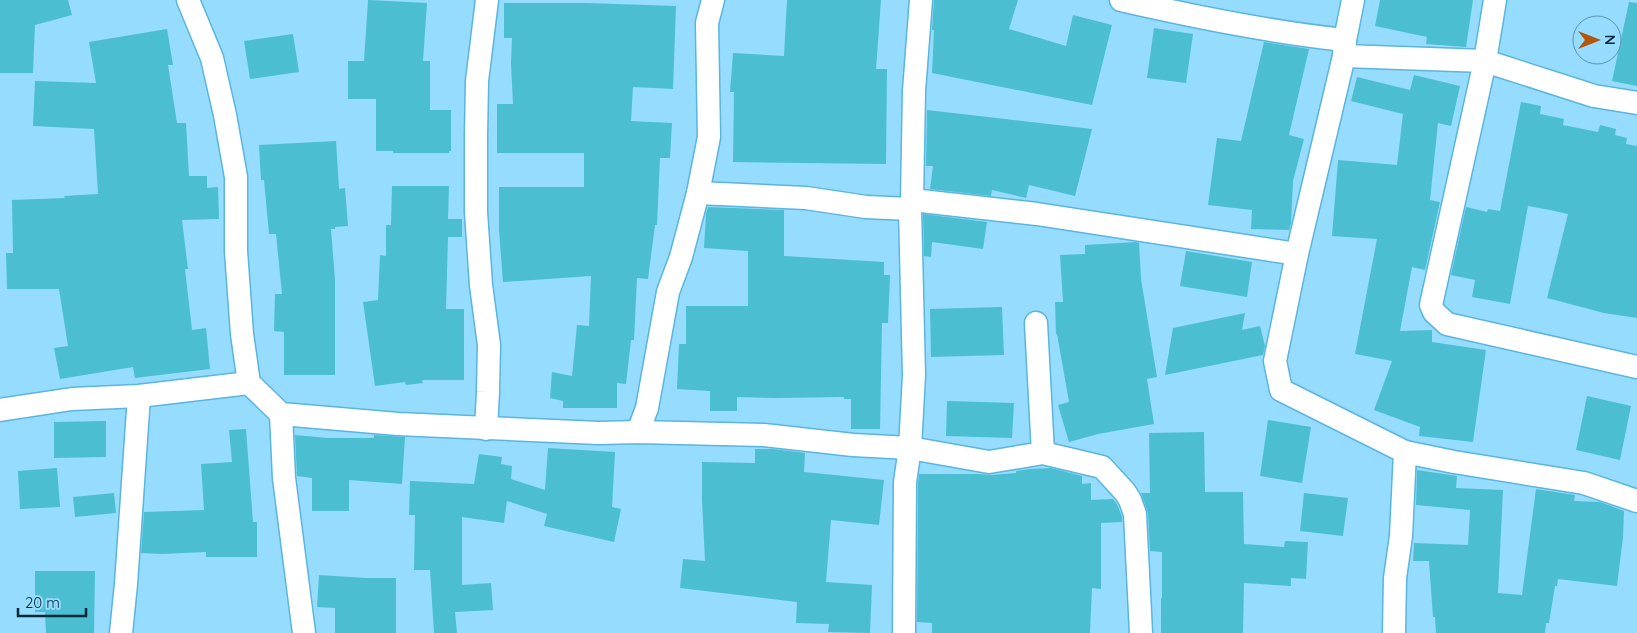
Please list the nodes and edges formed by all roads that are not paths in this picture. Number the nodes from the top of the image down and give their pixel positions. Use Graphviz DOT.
graph roads {
  1 [pos="188,0"];
  2 [pos="487,0"];
  3 [pos="713,0"];
  4 [pos="921,0"];
  5 [pos="1121,0"];
  6 [pos="1353,0"];
  7 [pos="1495,0"];
  8 [pos="1344,48"];
  9 [pos="1484,61"];
  10 [pos="1637,104"];
  11 [pos="698,193"];
  12 [pos="911,204"];
  13 [pos="1297,254"];
  14 [pos="1036,323"];
  15 [pos="1637,367"];
  16 [pos="249,383"];
  17 [pos="139,396"];
  18 [pos="0,407"];
  19 [pos="280,414"];
  20 [pos="486,429"];
  21 [pos="638,432"];
  22 [pos="910,448"];
  23 [pos="1405,452"];
  24 [pos="1043,453"];
  25 [pos="1637,501"];
  26 [pos="120,633"];
  27 [pos="304,633"];
  28 [pos="904,633"];
  29 [pos="1141,633"];
  30 [pos="1394,633"];
  1 -- 16 [label="street"];
  2 -- 20 [label="street"];
  3 -- 11 [label="street"];
  4 -- 12 [label="street"];
  5 -- 8 [label="street"];
  6 -- 8 [label="street"];
  7 -- 9 [label="street"];
  8 -- 9 [label="street"];
  8 -- 13 [label="street"];
  9 -- 10 [label="street"];
  9 -- 15 [label="street"];
  11 -- 12 [label="street"];
  11 -- 21 [label="street"];
  12 -- 13 [label="street"];
  12 -- 22 [label="street"];
  13 -- 23 [label="street"];
  14 -- 24 [label="street"];
  16 -- 17 [label="street"];
  16 -- 19 [label="street"];
  17 -- 18 [label="street"];
  17 -- 26 [label="street"];
  19 -- 20 [label="street"];
  19 -- 27 [label="street"];
  20 -- 21 [label="street"];
  21 -- 22 [label="street"];
  22 -- 24 [label="street"];
  22 -- 28 [label="street"];
  23 -- 25 [label="street"];
  23 -- 30 [label="street"];
  24 -- 29 [label="street"];
}
